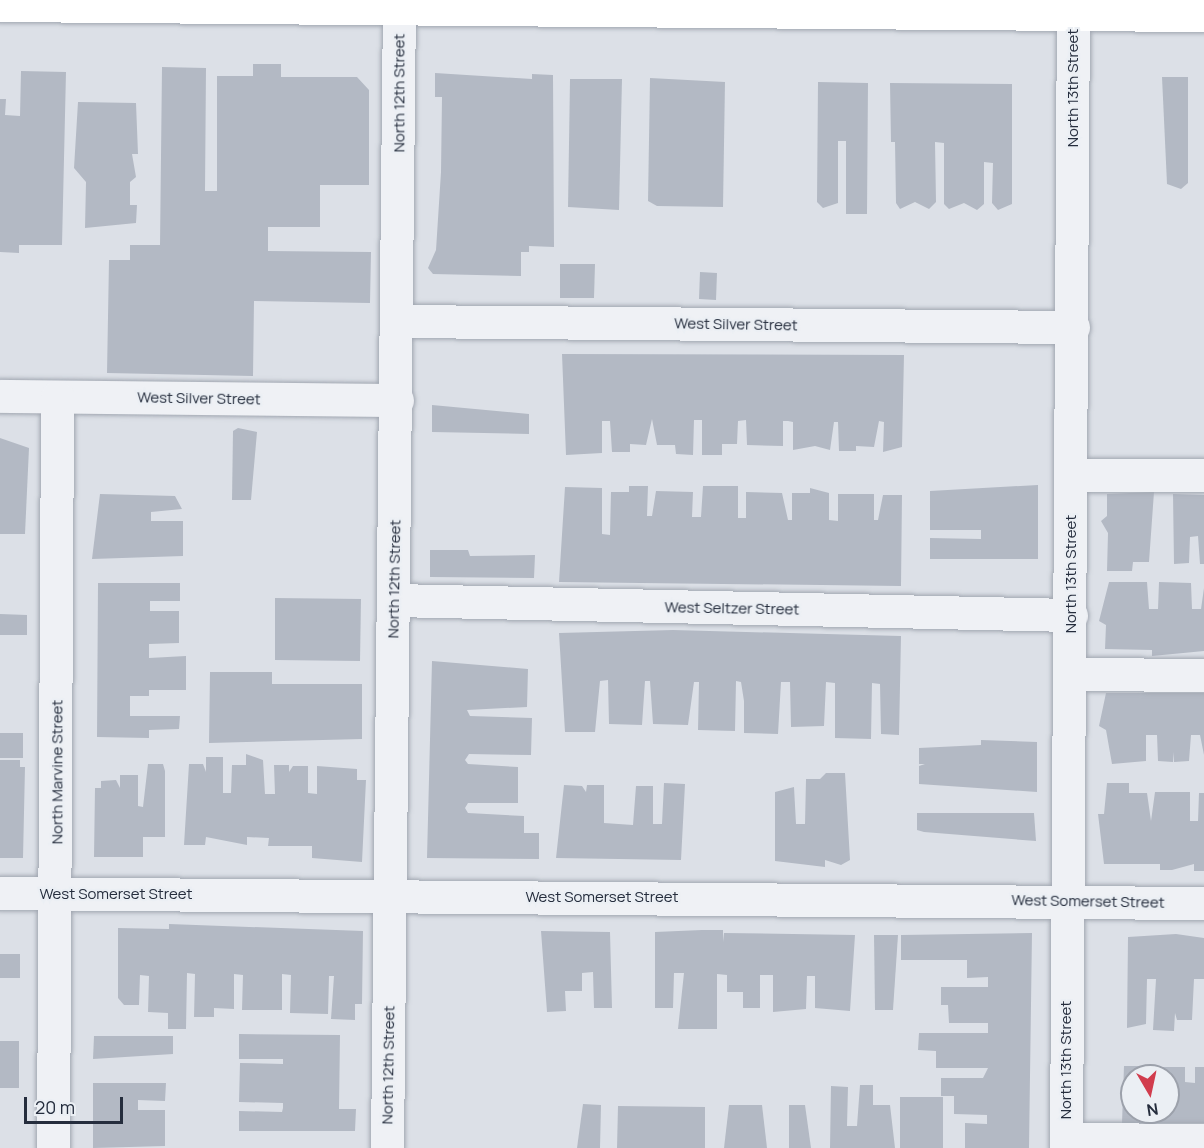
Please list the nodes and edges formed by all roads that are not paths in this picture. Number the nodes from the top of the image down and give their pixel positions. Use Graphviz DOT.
graph roads {
  1 [pos="0,5"];
  2 [pos="1073,7"];
  3 [pos="399,10"];
  4 [pos="1204,15"];
  5 [pos="398,321"];
  6 [pos="1073,327"];
  7 [pos="0,396"];
  8 [pos="57,397"];
  9 [pos="397,400"];
  10 [pos="1072,475"];
  11 [pos="1204,475"];
  12 [pos="394,600"];
  13 [pos="1071,615"];
  14 [pos="1071,674"];
  15 [pos="1204,675"];
  16 [pos="0,893"];
  17 [pos="57,894"];
  18 [pos="391,895"];
  19 [pos="1066,901"];
  20 [pos="1204,903"];
  21 [pos="1204,1140"];
  22 [pos="1066,1144"];
  23 [pos="53,1148"];
  24 [pos="387,1148"];
  1 -- 3 [label="main road"];
  2 -- 3 [label="main road"];
  2 -- 4 [label="main road"];
  2 -- 6 [label="street, North 13th Street"];
  3 -- 5 [label="street, North 12th Street"];
  5 -- 6 [label="street, West Silver Street"];
  5 -- 9 [label="street, North 12th Street"];
  6 -- 10 [label="street, North 13th Street"];
  7 -- 8 [label="street, West Silver Street"];
  8 -- 9 [label="street, West Silver Street"];
  8 -- 17 [label="street, North Marvine Street"];
  9 -- 12 [label="street, North 12th Street"];
  10 -- 11 [label="street"];
  10 -- 13 [label="street, North 13th Street"];
  12 -- 13 [label="street, West Seltzer Street"];
  12 -- 18 [label="street, North 12th Street"];
  13 -- 14 [label="street, North 13th Street"];
  14 -- 15 [label="street"];
  14 -- 19 [label="street, North 13th Street"];
  16 -- 17 [label="street, West Somerset Street"];
  17 -- 18 [label="street, West Somerset Street"];
  17 -- 23 [label="street, North Marvine Street"];
  18 -- 19 [label="street, West Somerset Street"];
  18 -- 24 [label="street, North 12th Street"];
  19 -- 20 [label="street, West Somerset Street"];
  19 -- 22 [label="street, North 13th Street"];
  21 -- 22 [label="street"];
}
